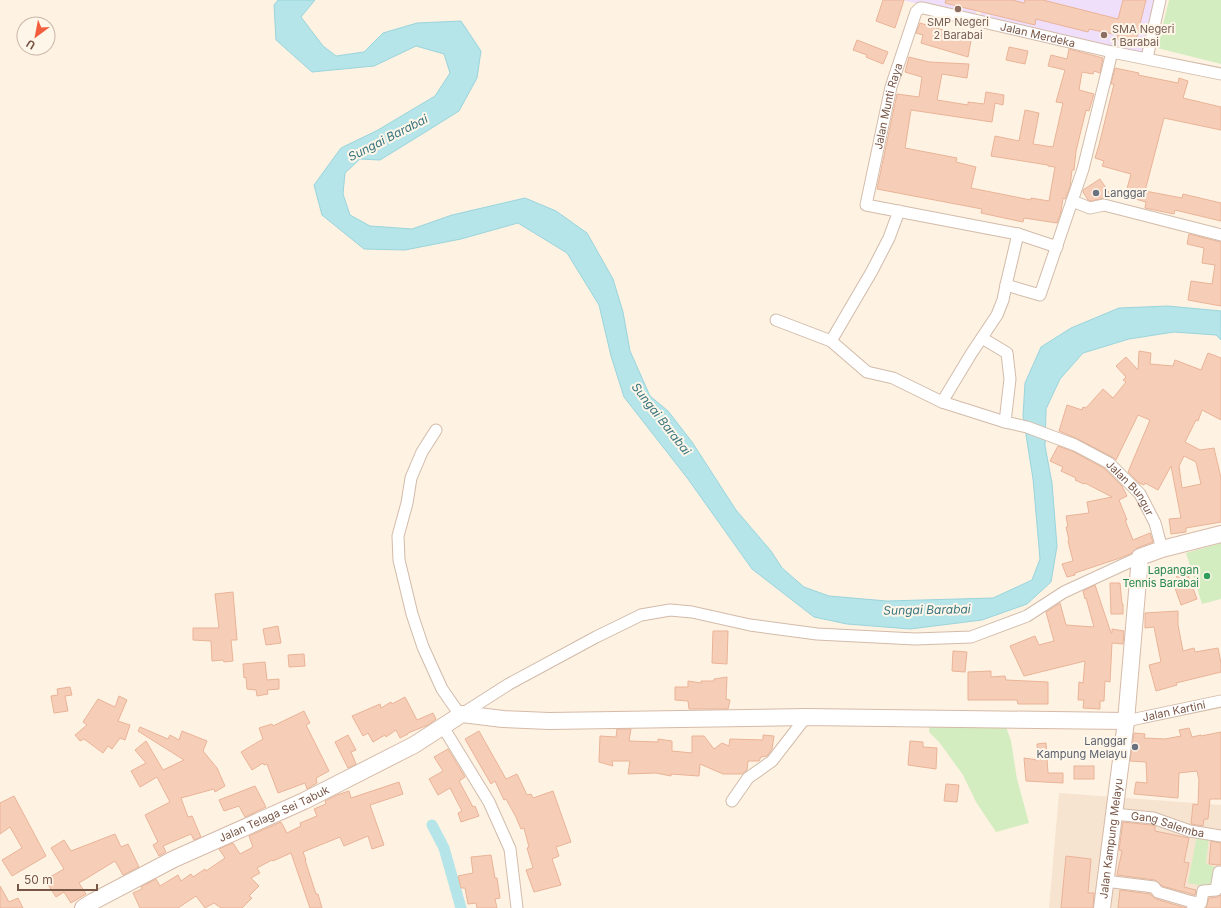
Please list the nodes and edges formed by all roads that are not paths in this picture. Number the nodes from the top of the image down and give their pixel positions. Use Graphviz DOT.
graph roads {
  1 [pos="1160,0"];
  2 [pos="918,9"];
  3 [pos="1112,52"];
  4 [pos="1147,58"];
  5 [pos="1221,74"];
  6 [pos="1072,201"];
  7 [pos="899,212"];
  8 [pos="1018,234"];
  9 [pos="1221,235"];
  10 [pos="1058,245"];
  11 [pos="1006,285"];
  12 [pos="776,320"];
  13 [pos="982,338"];
  14 [pos="831,341"];
  15 [pos="942,402"];
  16 [pos="1005,422"];
  17 [pos="436,430"];
  18 [pos="1221,534"];
  19 [pos="1162,549"];
  20 [pos="1140,557"];
  21 [pos="1221,701"];
  22 [pos="461,715"];
  23 [pos="806,717"];
  24 [pos="1126,721"];
  25 [pos="442,727"];
  26 [pos="732,801"];
  27 [pos="1114,814"];
  28 [pos="1221,836"];
  29 [pos="1219,872"];
  30 [pos="1105,881"];
  31 [pos="1193,905"];
  32 [pos="83,908"];
  33 [pos="517,908"];
  34 [pos="1102,908"];
  1 -- 4 [label="street"];
  2 -- 3 [label="street, Jalan Merdeka"];
  2 -- 7 [label="street, Jalan Munti Raya"];
  3 -- 4 [label="street, Jalan Merdeka"];
  3 -- 6 [label="street"];
  4 -- 5 [label="street, Jalan Merdeka"];
  6 -- 9 [label="street"];
  6 -- 10 [label="street"];
  7 -- 8 [label="street"];
  7 -- 14 [label="street"];
  8 -- 10 [label="street"];
  8 -- 11 [label="street"];
  10 -- 11 [label="street"];
  11 -- 13 [label="street"];
  12 -- 14 [label="street, Jalan Bungur"];
  13 -- 15 [label="street"];
  13 -- 16 [label="street"];
  14 -- 15 [label="street, Jalan Bungur"];
  15 -- 16 [label="street, Jalan Bungur"];
  16 -- 19 [label="street, Jalan Bungur"];
  17 -- 22 [label="street"];
  18 -- 19 [label="main road"];
  19 -- 20 [label="main road"];
  20 -- 22 [label="street"];
  20 -- 24 [label="main road, Jalan Kampung Melayu"];
  21 -- 24 [label="street, Jalan Kartini"];
  22 -- 23 [label="main road"];
  22 -- 25 [label="main road, Jalan Telaga Sei Tabuk"];
  23 -- 24 [label="main road"];
  23 -- 26 [label="street"];
  24 -- 27 [label="main road, Jalan Kampung Melayu"];
  25 -- 32 [label="main road, Jalan Telaga Sei Tabuk"];
  25 -- 33 [label="street"];
  27 -- 28 [label="street, Gang Salemba"];
  27 -- 30 [label="main road, Jalan Kampung Melayu"];
  29 -- 31 [label="street"];
  30 -- 31 [label="street"];
  30 -- 34 [label="main road, Jalan Kampung Melayu"];
}
